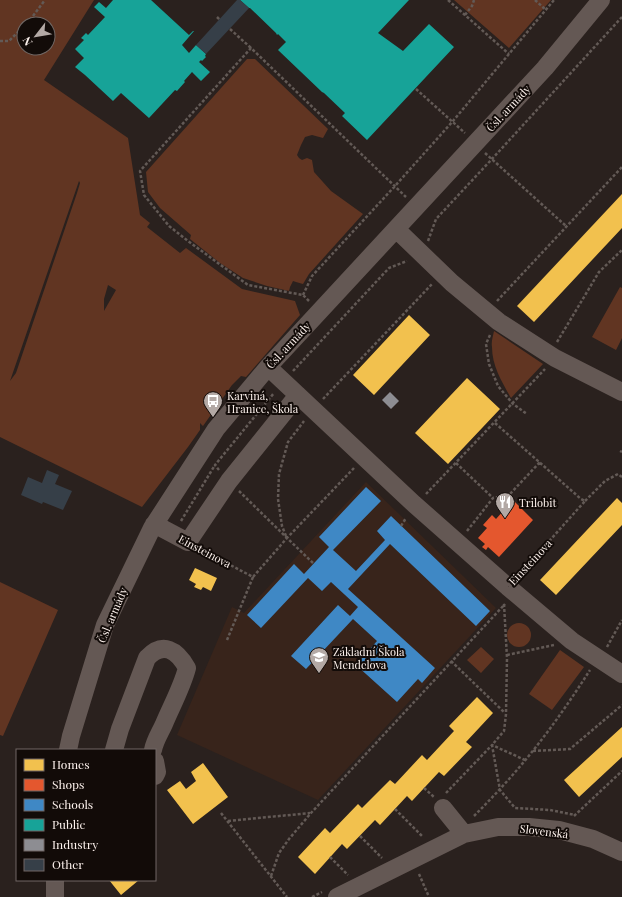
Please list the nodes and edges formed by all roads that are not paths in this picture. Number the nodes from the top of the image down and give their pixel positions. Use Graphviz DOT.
graph roads {
  1 [pos="601,0"];
  2 [pos="396,229"];
  3 [pos="268,367"];
  4 [pos="622,392"];
  5 [pos="298,395"];
  6 [pos="154,524"];
  7 [pos="622,674"];
  8 [pos="68,749"];
  9 [pos="118,749"];
  10 [pos="154,749"];
  11 [pos="443,801"];
  12 [pos="463,832"];
  13 [pos="622,852"];
  14 [pos="55,881"];
  15 [pos="331,894"];
  16 [pos="55,897"];
  1 -- 2 [label="street, Čsl. armády"];
  2 -- 3 [label="street, Čsl. armády"];
  2 -- 4 [label="street"];
  3 -- 5 [label="street, Einsteinova"];
  3 -- 6 [label="street, Čsl. armády"];
  5 -- 6 [label="street, Einsteinova"];
  5 -- 7 [label="street, Einsteinova"];
  6 -- 8 [label="street, Čsl. armády"];
  9 -- 10 [label="street"];
  11 -- 12 [label="street"];
  12 -- 13 [label="street, Slovenská"];
  12 -- 15 [label="street, Slovenská"];
  14 -- 16 [label="street"];
}
